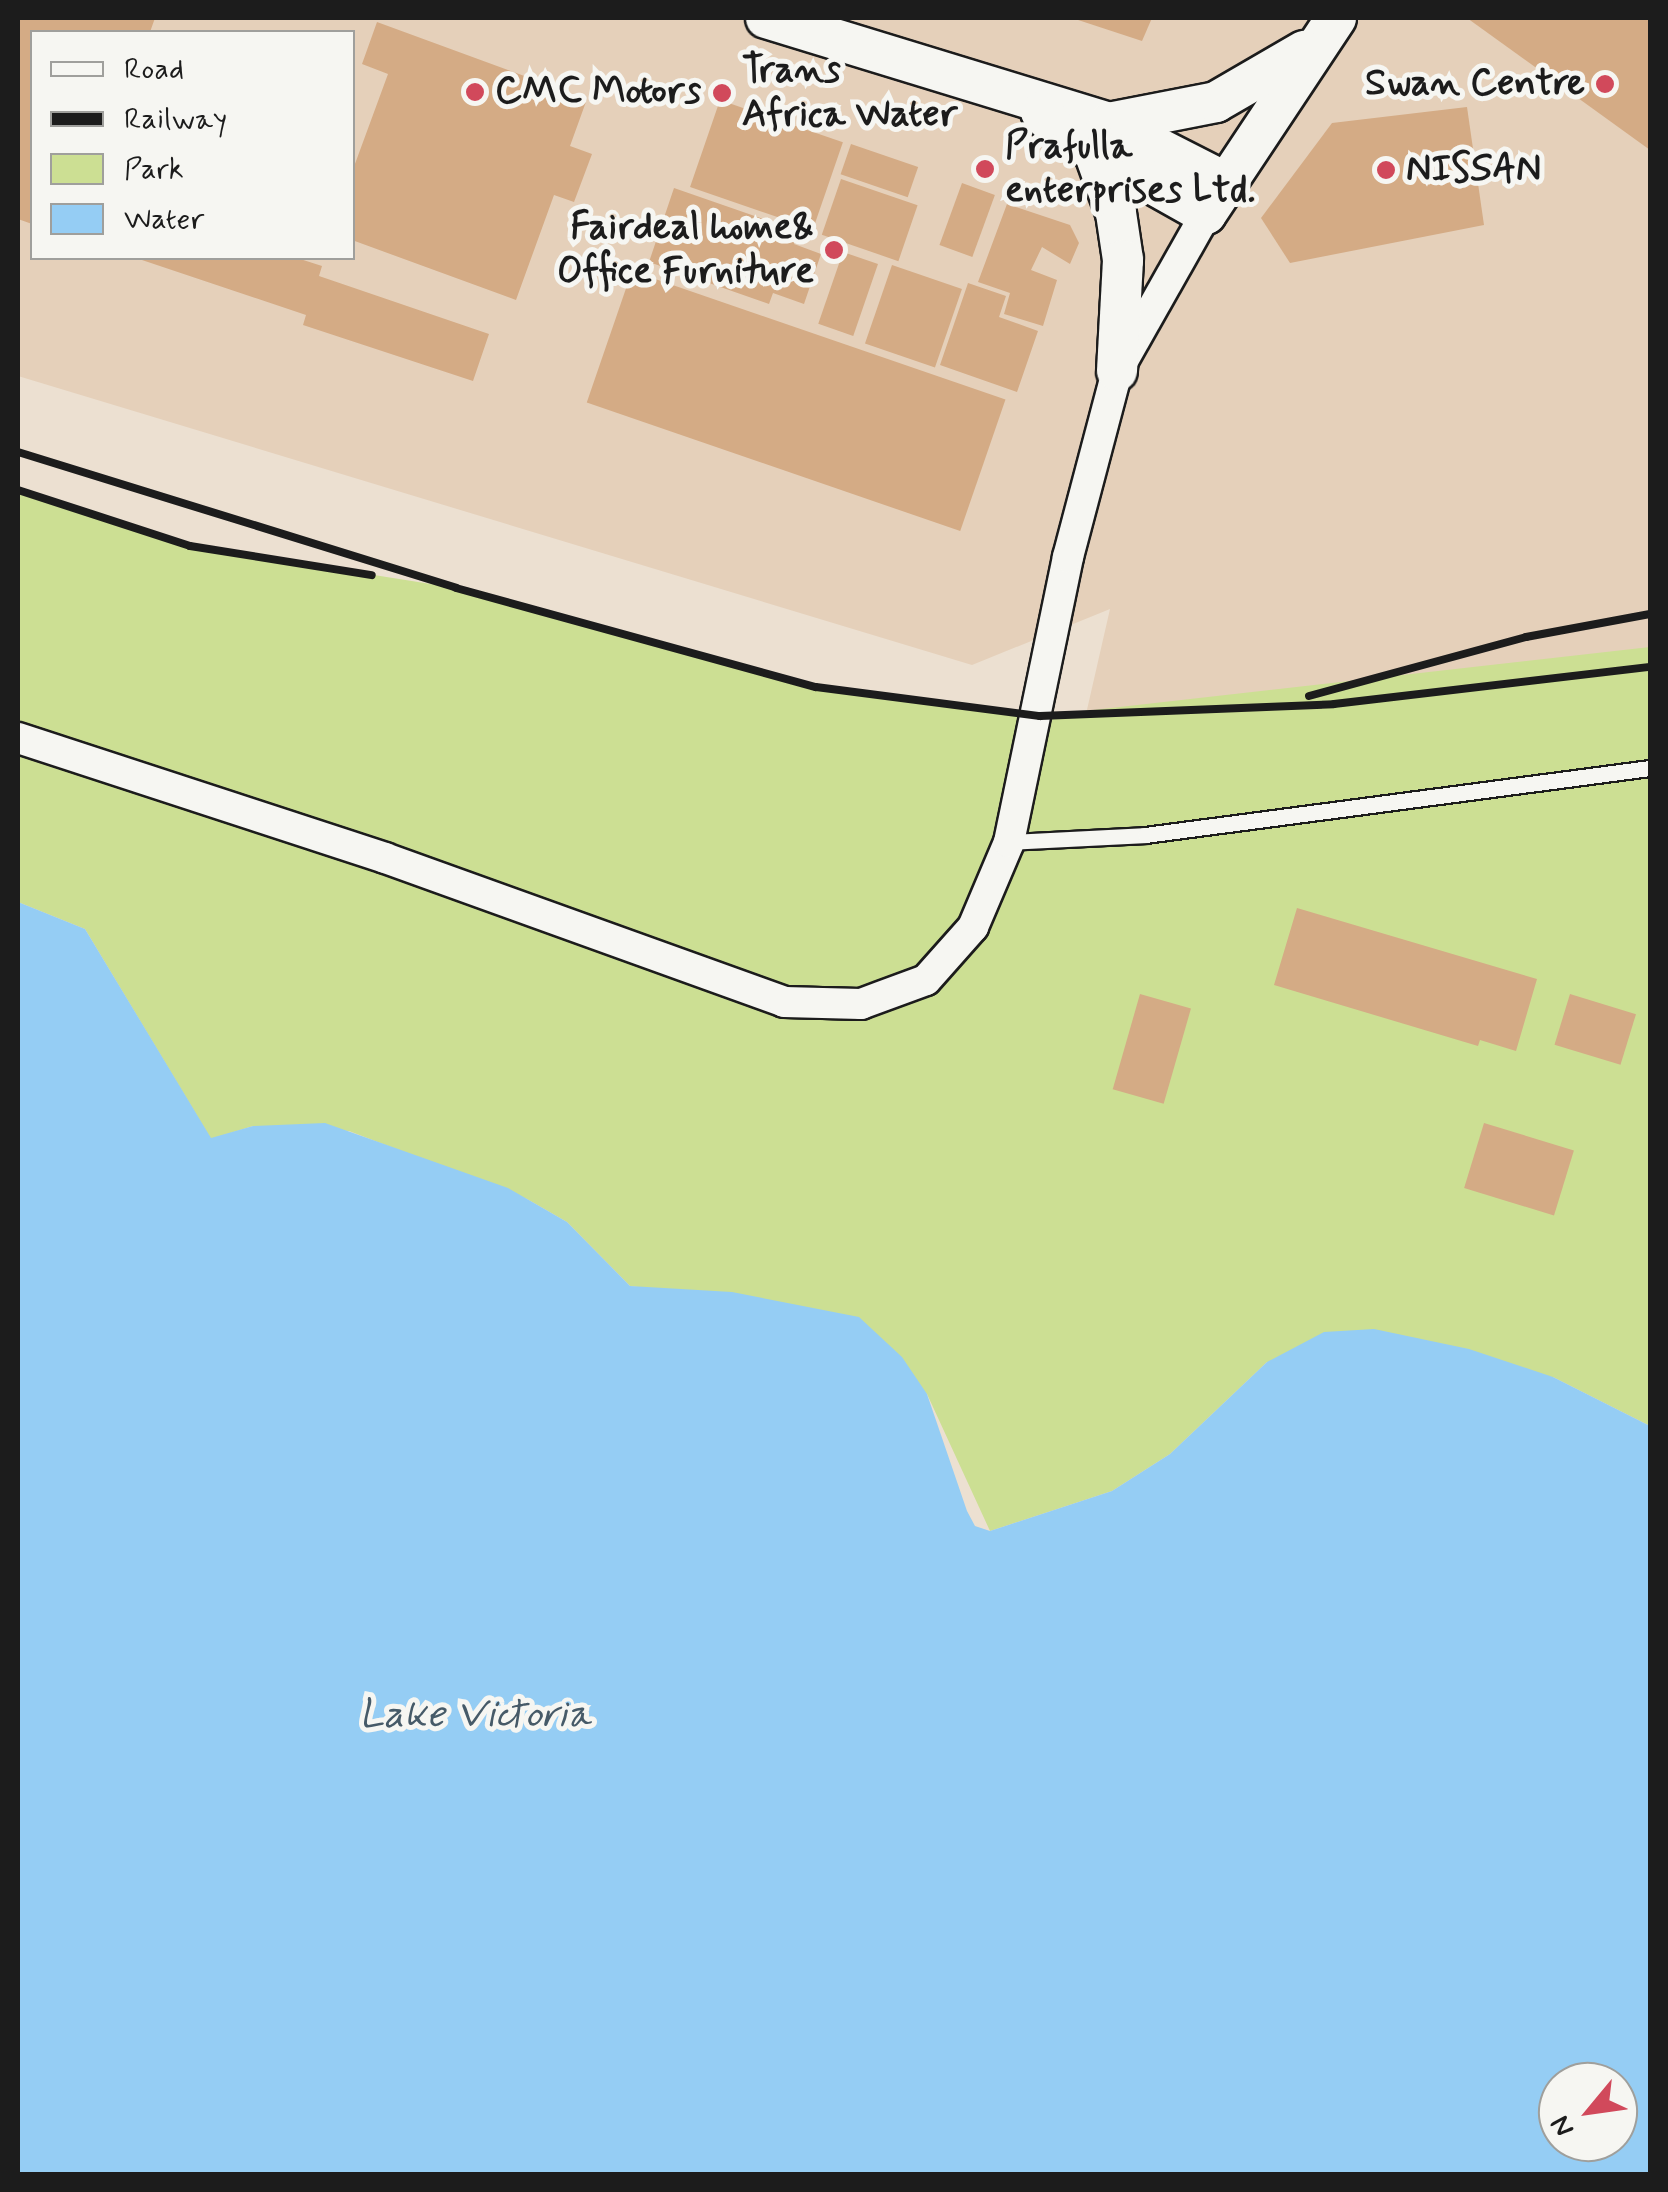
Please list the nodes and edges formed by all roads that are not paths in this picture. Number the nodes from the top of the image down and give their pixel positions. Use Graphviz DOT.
graph roads {
  1 [pos="766,18"];
  2 [pos="1329,28"];
  3 [pos="1101,136"];
  4 [pos="1215,198"];
  5 [pos="1117,371"];
  6 [pos="18,738"];
  7 [pos="1650,768"];
  8 [pos="1010,842"];
  1 -- 3 [label="main road"];
  2 -- 3 [label="main road"];
  2 -- 4 [label="main road"];
  3 -- 4 [label="main road"];
  3 -- 5 [label="main road"];
  4 -- 5 [label="street"];
  5 -- 8 [label="street"];
  6 -- 8 [label="street"];
  7 -- 8 [label="lane"];
}
